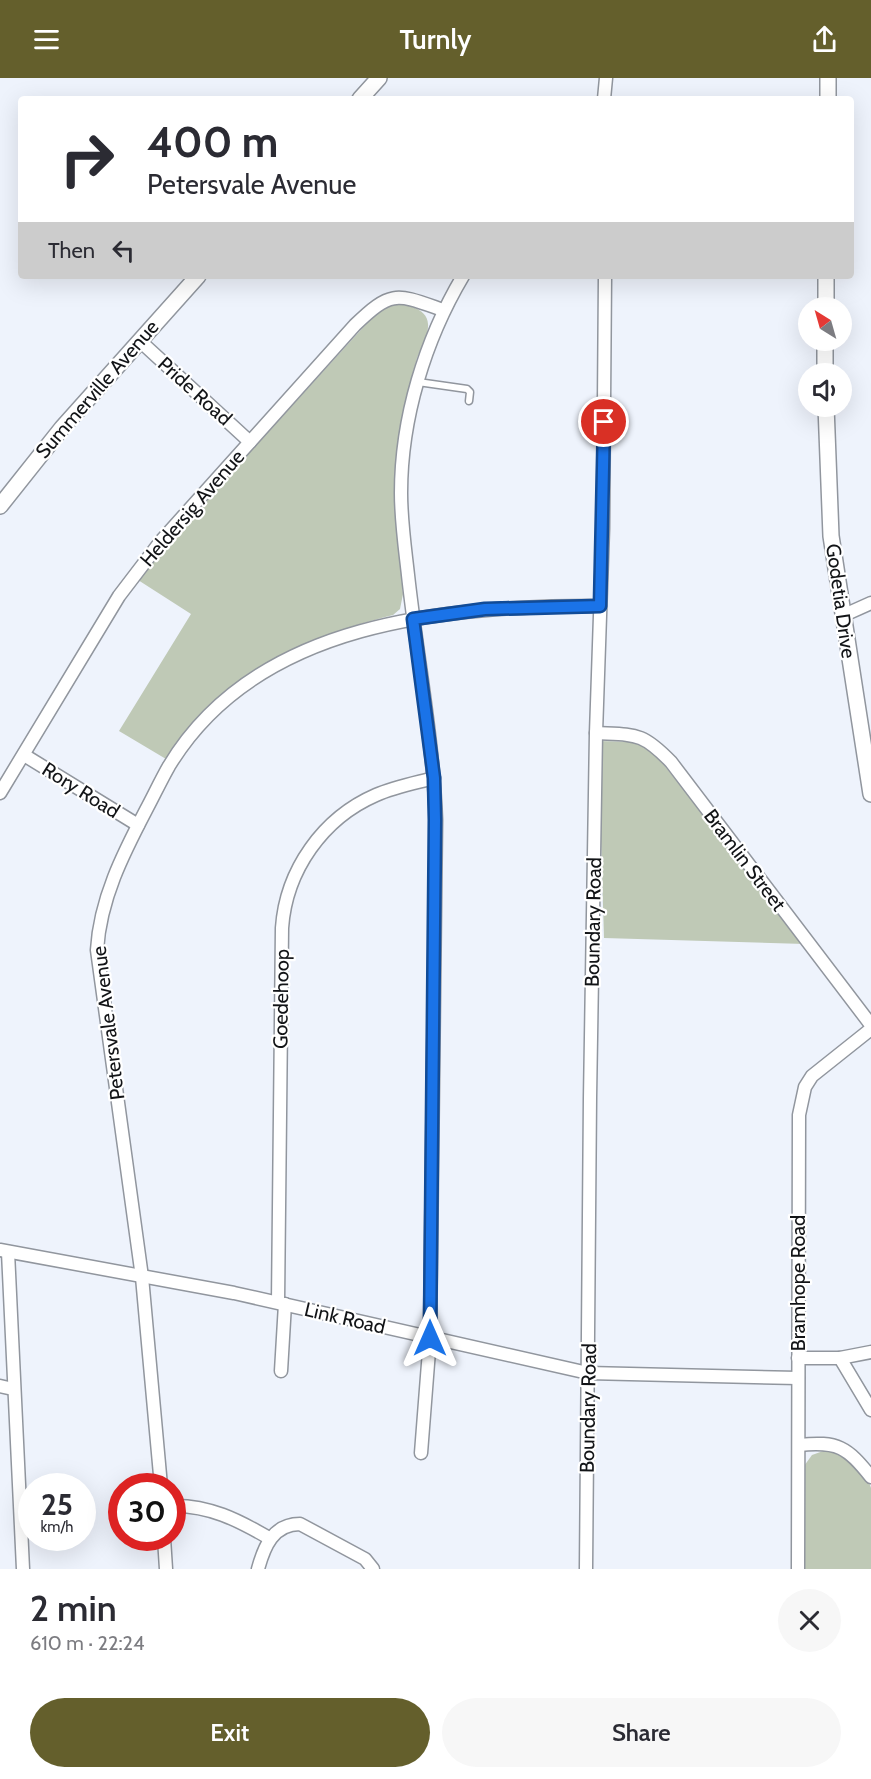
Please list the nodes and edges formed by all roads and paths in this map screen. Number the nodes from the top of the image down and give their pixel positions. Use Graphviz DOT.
graph roads {
  1 [pos="379,78"];
  2 [pos="606,78"];
  3 [pos="828,78"];
  4 [pos="363,96"];
  5 [pos="604,96"];
  6 [pos="828,96"];
  7 [pos="195,279"];
  8 [pos="461,279"];
  9 [pos="605,279"];
  10 [pos="826,279"];
  11 [pos="826,297"];
  12 [pos="443,310"];
  13 [pos="140,341"];
  14 [pos="418,382"];
  15 [pos="469,401"];
  16 [pos="826,417"];
  17 [pos="250,441"];
  18 [pos="0,506"];
  19 [pos="871,603"];
  20 [pos="600,606"];
  21 [pos="842,616"];
  22 [pos="413,619"];
  23 [pos="596,733"];
  24 [pos="24,755"];
  25 [pos="434,778"];
  26 [pos="0,793"];
  27 [pos="871,794"];
  28 [pos="138,825"];
  29 [pos="871,1027"];
  30 [pos="4,1251"];
  31 [pos="142,1277"];
  32 [pos="281,1303"];
  33 [pos="430,1338"];
  34 [pos="871,1352"];
  35 [pos="798,1358"];
  36 [pos="840,1358"];
  37 [pos="281,1371"];
  38 [pos="588,1373"];
  39 [pos="798,1378"];
  40 [pos="0,1386"];
  41 [pos="13,1389"];
  42 [pos="871,1410"];
  43 [pos="799,1445"];
  44 [pos="421,1453"];
  45 [pos="160,1473"];
  46 [pos="871,1477"];
  47 [pos="186,1507"];
  48 [pos="269,1538"];
  49 [pos="165,1551"];
  50 [pos="23,1569"];
  51 [pos="166,1569"];
  52 [pos="258,1569"];
  53 [pos="373,1569"];
  54 [pos="586,1569"];
  55 [pos="798,1569"];
  1 -- 4 [label="street"];
  2 -- 5 [label="street"];
  3 -- 6 [label="street"];
  7 -- 13 [label="street, Summerville Avenue"];
  8 -- 12 [label="street"];
  9 -- 20 [label="street, Boundary Road"];
  10 -- 11 [label="street"];
  12 -- 14 [label="street"];
  12 -- 17 [label="street, Heldersig Avenue"];
  13 -- 17 [label="street, Pride Road"];
  13 -- 18 [label="street, Summerville Avenue"];
  14 -- 15 [label="lane"];
  14 -- 22 [label="street"];
  16 -- 21 [label="street, Godetia Drive"];
  17 -- 24 [label="street, Heldersig Avenue"];
  19 -- 21 [label="street"];
  20 -- 22 [label="street, Petersvale Avenue"];
  20 -- 23 [label="street, Boundary Road"];
  21 -- 27 [label="street, Godetia Drive"];
  22 -- 25 [label="street"];
  22 -- 28 [label="street, Petersvale Avenue"];
  23 -- 29 [label="street, Bramlin Street"];
  23 -- 38 [label="street, Boundary Road"];
  24 -- 26 [label="street, Heldersig Avenue"];
  24 -- 28 [label="street, Rory Road"];
  25 -- 32 [label="street, Goedehoop"];
  25 -- 33 [label="street"];
  28 -- 31 [label="street, Petersvale Avenue"];
  29 -- 35 [label="street, Bramhope Road"];
  30 -- 31 [label="street, Link Road"];
  30 -- 41 [label="street"];
  31 -- 32 [label="street, Link Road"];
  31 -- 45 [label="street, Petersvale Avenue"];
  32 -- 33 [label="street, Link Road"];
  32 -- 37 [label="street, Goedehoop"];
  33 -- 38 [label="street, Link Road"];
  33 -- 44 [label="street"];
  34 -- 36 [label="street"];
  35 -- 36 [label="street"];
  35 -- 39 [label="street, Bramhope Road"];
  36 -- 42 [label="street"];
  38 -- 39 [label="street, Link Road"];
  38 -- 54 [label="street, Boundary Road"];
  39 -- 43 [label="street, Bramhope Road"];
  40 -- 41 [label="street"];
  41 -- 50 [label="street"];
  43 -- 46 [label="street"];
  43 -- 55 [label="street, Bramhope Road"];
  47 -- 48 [label="street"];
  48 -- 52 [label="street"];
  48 -- 53 [label="street"];
  49 -- 51 [label="street"];
}
